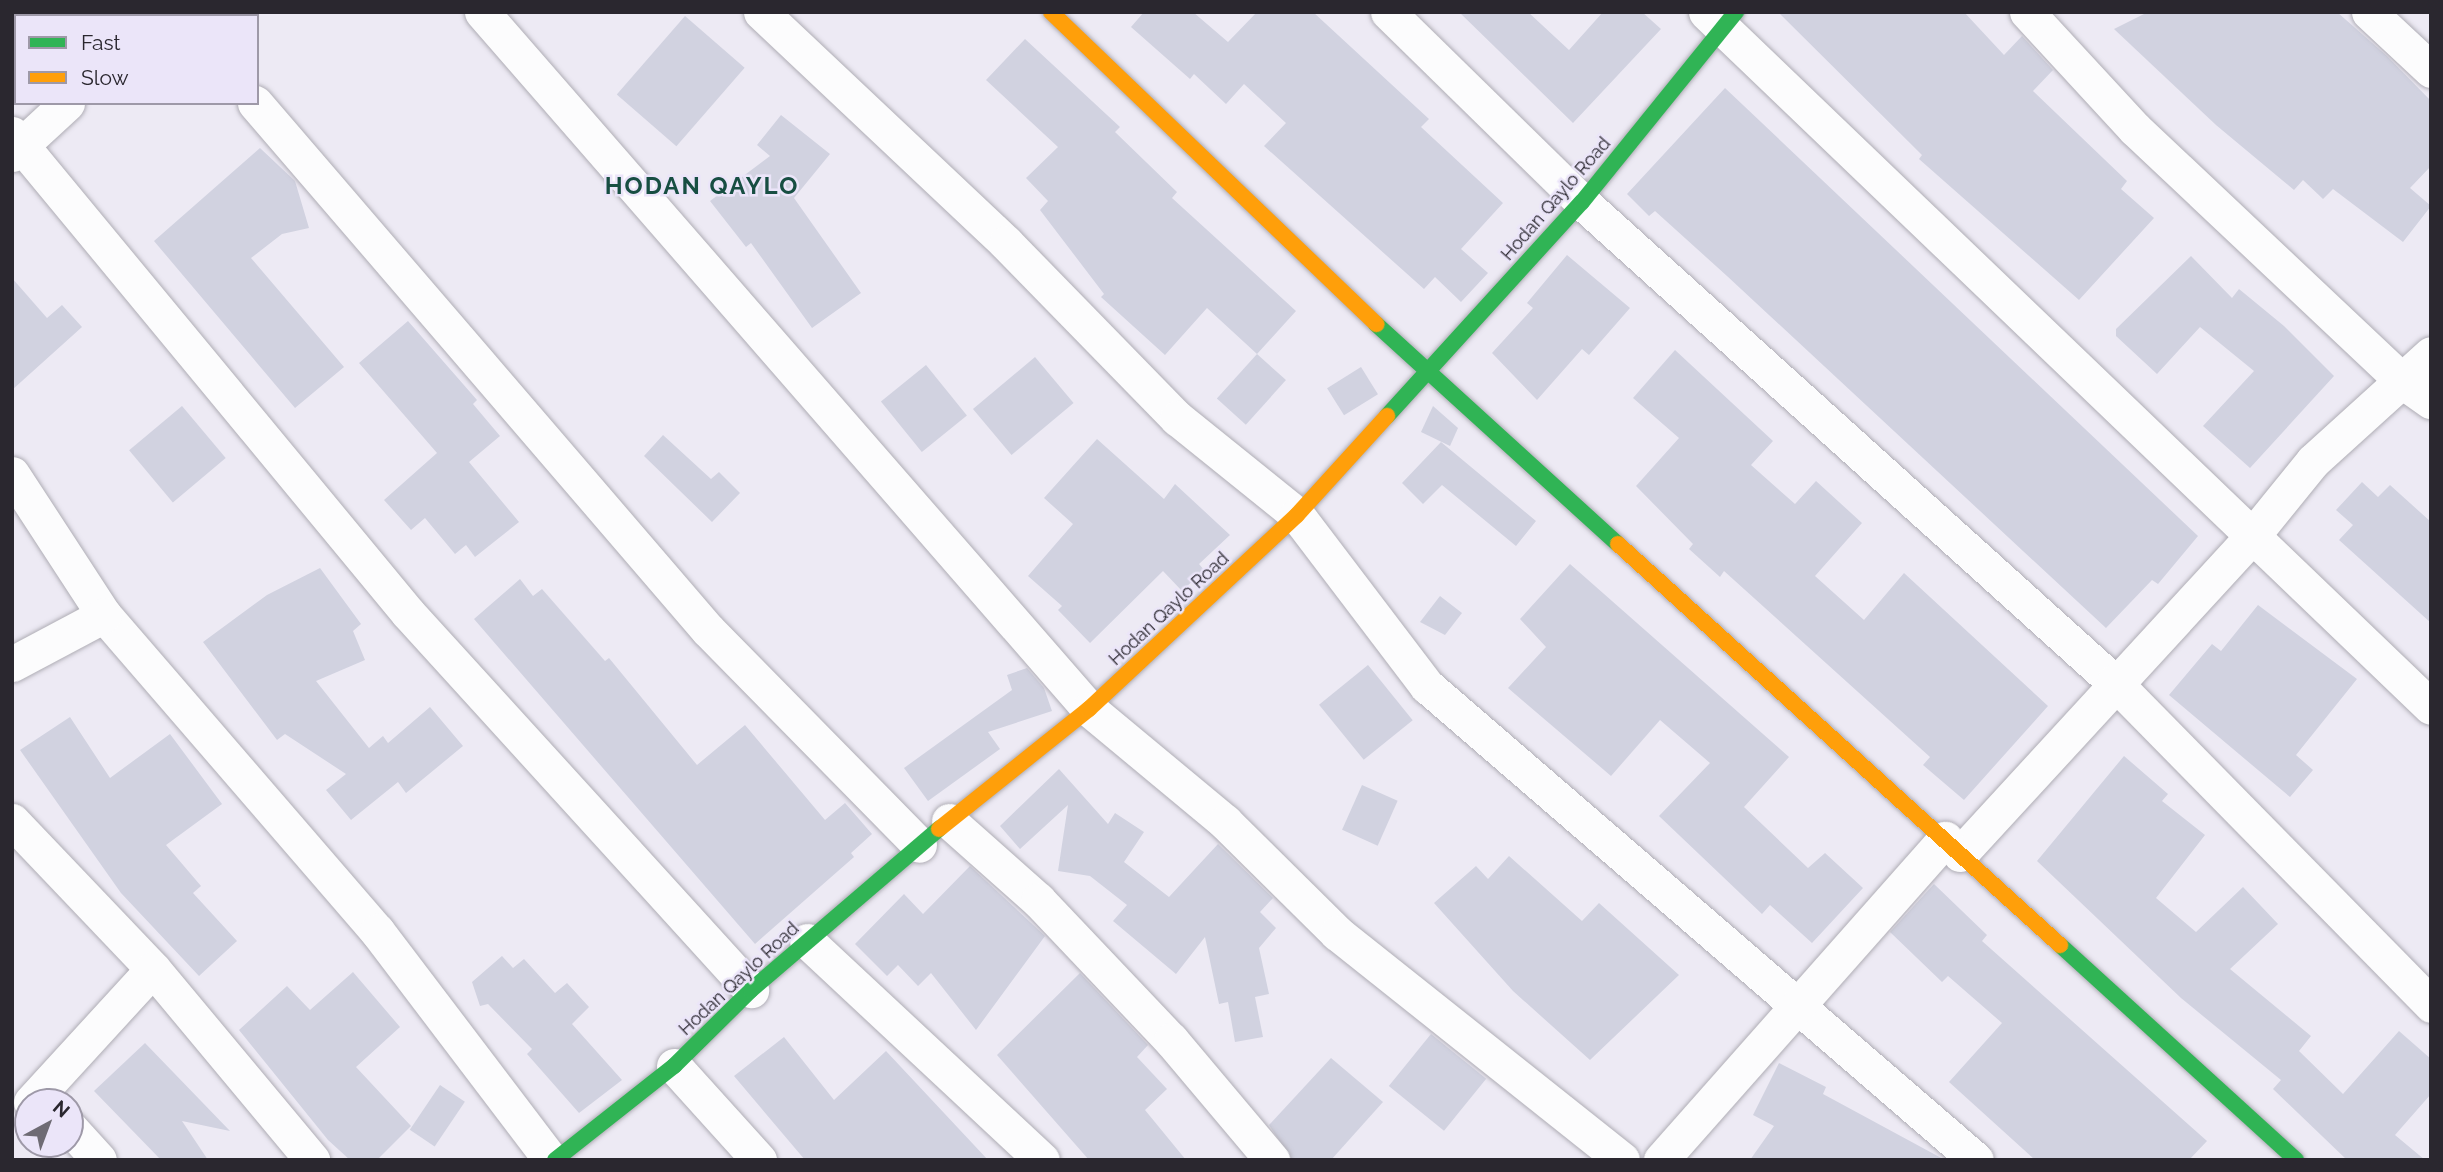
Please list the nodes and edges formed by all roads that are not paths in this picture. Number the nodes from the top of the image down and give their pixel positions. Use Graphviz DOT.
graph roads {
  1 [pos="482,12"];
  2 [pos="761,12"];
  3 [pos="1051,12"];
  4 [pos="1388,12"];
  5 [pos="2027,12"];
  6 [pos="2369,12"];
  7 [pos="1721,18"];
  8 [pos="2431,71"];
  9 [pos="65,105"];
  10 [pos="257,105"];
  11 [pos="16,144"];
  12 [pos="1583,202"];
  13 [pos="2431,354"];
  14 [pos="1429,371"];
  15 [pos="2402,381"];
  16 [pos="2431,401"];
  17 [pos="12,474"];
  18 [pos="1297,515"];
  19 [pos="2253,535"];
  20 [pos="104,615"];
  21 [pos="12,664"];
  22 [pos="2114,682"];
  23 [pos="2431,707"];
  24 [pos="1089,709"];
  25 [pos="12,821"];
  26 [pos="949,821"];
  27 [pos="919,845"];
  28 [pos="1953,846"];
  29 [pos="807,941"];
  30 [pos="153,969"];
  31 [pos="751,990"];
  32 [pos="1800,1004"];
  33 [pos="2431,1004"];
  34 [pos="674,1066"];
  35 [pos="46,1088"];
  36 [pos="84,1143"];
  37 [pos="99,1160"];
  38 [pos="312,1160"];
  39 [pos="553,1160"];
  40 [pos="759,1160"];
  41 [pos="1042,1160"];
  42 [pos="1272,1160"];
  43 [pos="1622,1160"];
  44 [pos="1661,1160"];
  45 [pos="1976,1160"];
  46 [pos="2296,1160"];
  1 -- 24 [label="street"];
  2 -- 18 [label="street"];
  3 -- 14 [label="street"];
  4 -- 12 [label="street"];
  5 -- 15 [label="street"];
  6 -- 8 [label="street"];
  7 -- 12 [label="street, Hodan Qaylo Road"];
  7 -- 19 [label="street"];
  9 -- 11 [label="street"];
  10 -- 27 [label="street"];
  11 -- 31 [label="street"];
  12 -- 14 [label="street, Hodan Qaylo Road"];
  12 -- 22 [label="street"];
  13 -- 15 [label="street"];
  14 -- 18 [label="street, Hodan Qaylo Road"];
  14 -- 28 [label="street"];
  15 -- 16 [label="street"];
  15 -- 19 [label="street"];
  17 -- 20 [label="street"];
  18 -- 24 [label="street, Hodan Qaylo Road"];
  18 -- 32 [label="street"];
  19 -- 22 [label="street"];
  19 -- 23 [label="street"];
  20 -- 21 [label="street"];
  20 -- 39 [label="street"];
  22 -- 28 [label="street"];
  22 -- 33 [label="street"];
  24 -- 26 [label="street, Hodan Qaylo Road"];
  24 -- 43 [label="street"];
  25 -- 30 [label="street"];
  26 -- 27 [label="street, Hodan Qaylo Road"];
  26 -- 42 [label="street"];
  27 -- 29 [label="street, Hodan Qaylo Road"];
  28 -- 32 [label="street"];
  28 -- 46 [label="street"];
  29 -- 31 [label="street, Hodan Qaylo Road"];
  29 -- 41 [label="street"];
  30 -- 35 [label="street"];
  30 -- 38 [label="street"];
  31 -- 34 [label="street, Hodan Qaylo Road"];
  32 -- 44 [label="street"];
  32 -- 45 [label="street"];
  34 -- 39 [label="street, Hodan Qaylo Road"];
  34 -- 40 [label="street"];
  36 -- 37 [label="street"];
}
